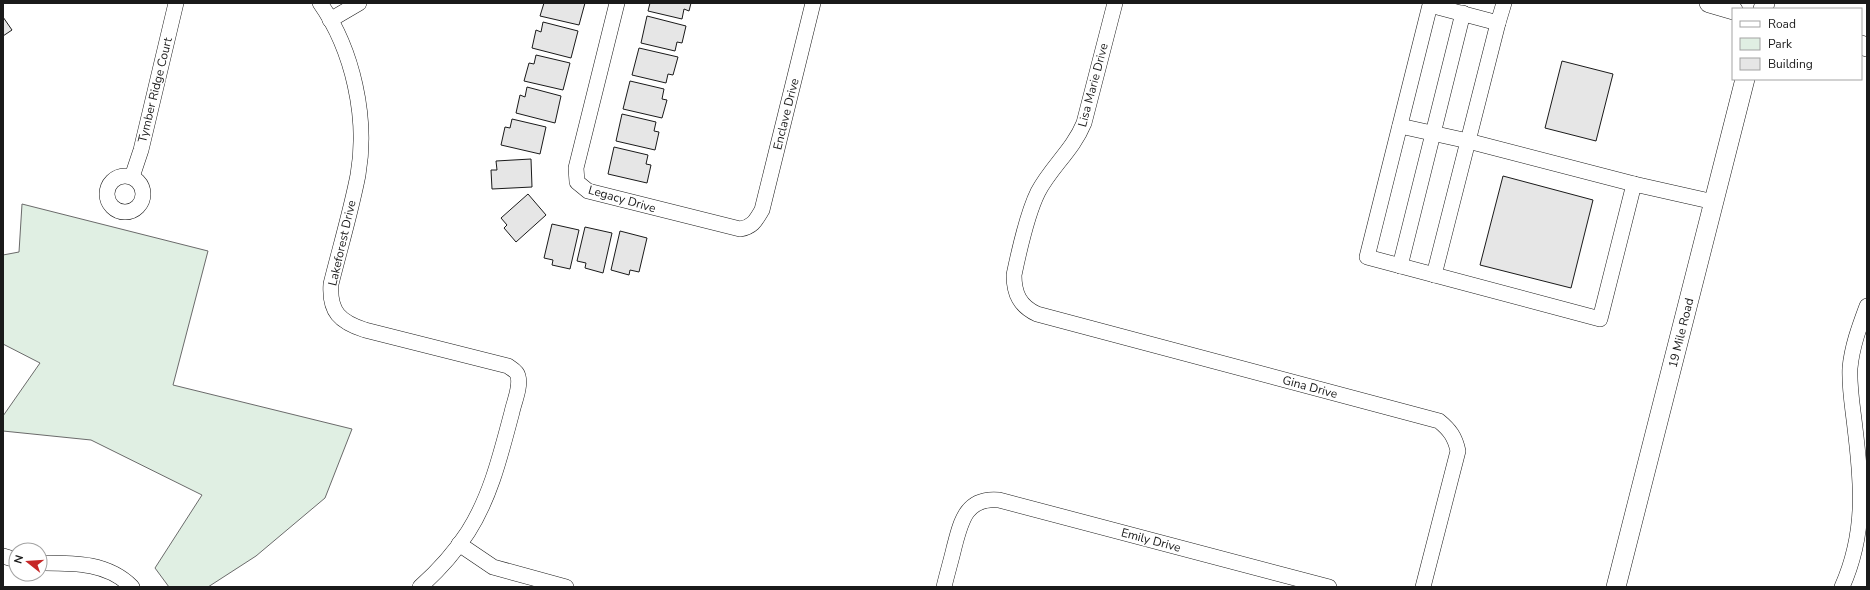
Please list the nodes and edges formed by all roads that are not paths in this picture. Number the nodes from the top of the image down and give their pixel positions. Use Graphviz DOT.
graph roads {
  1 [pos="176,3"];
  2 [pos="320,3"];
  3 [pos="359,3"];
  4 [pos="617,3"];
  5 [pos="813,3"];
  6 [pos="1115,3"];
  7 [pos="1504,3"];
  8 [pos="1709,3"];
  9 [pos="1732,10"];
  10 [pos="1463,14"];
  11 [pos="330,20"];
  12 [pos="1498,23"];
  13 [pos="1746,80"];
  14 [pos="1400,126"];
  15 [pos="1433,133"];
  16 [pos="1468,141"];
  17 [pos="132,177"];
  18 [pos="1634,184"];
  19 [pos="1714,202"];
  20 [pos="754,224"];
  21 [pos="1400,266"];
  22 [pos="1434,275"];
  23 [pos="1017,295"];
  24 [pos="1867,306"];
  25 [pos="459,544"];
  26 [pos="48,563"];
  27 [pos="132,587"];
  28 [pos="420,587"];
  29 [pos="566,587"];
  30 [pos="944,587"];
  31 [pos="1329,587"];
  32 [pos="1423,587"];
  33 [pos="1616,587"];
  34 [pos="1842,587"];
  1 -- 17 [label="street, Tymber Ridge Court"];
  2 -- 11 [label="street, Lakeforest Drive"];
  3 -- 11 [label="street"];
  4 -- 20 [label="street, Legacy Drive"];
  5 -- 20 [label="street, Enclave Drive"];
  6 -- 23 [label="street, Lisa Marie Drive"];
  7 -- 12 [label="street"];
  8 -- 9 [label="main road"];
  10 -- 12 [label="street"];
  10 -- 14 [label="street"];
  10 -- 15 [label="street"];
  11 -- 25 [label="street, Lakeforest Drive"];
  12 -- 16 [label="street"];
  13 -- 19 [label="main road, 19 Mile Road"];
  14 -- 15 [label="street"];
  14 -- 21 [label="street"];
  15 -- 16 [label="street"];
  15 -- 21 [label="street"];
  16 -- 18 [label="street"];
  16 -- 22 [label="street"];
  18 -- 19 [label="street"];
  18 -- 22 [label="street"];
  19 -- 33 [label="main road, 19 Mile Road"];
  21 -- 22 [label="street"];
  23 -- 32 [label="street, Gina Drive"];
  24 -- 34 [label="street"];
  25 -- 28 [label="street"];
  25 -- 29 [label="street"];
  26 -- 27 [label="street"];
  30 -- 31 [label="street, Emily Drive"];
}
